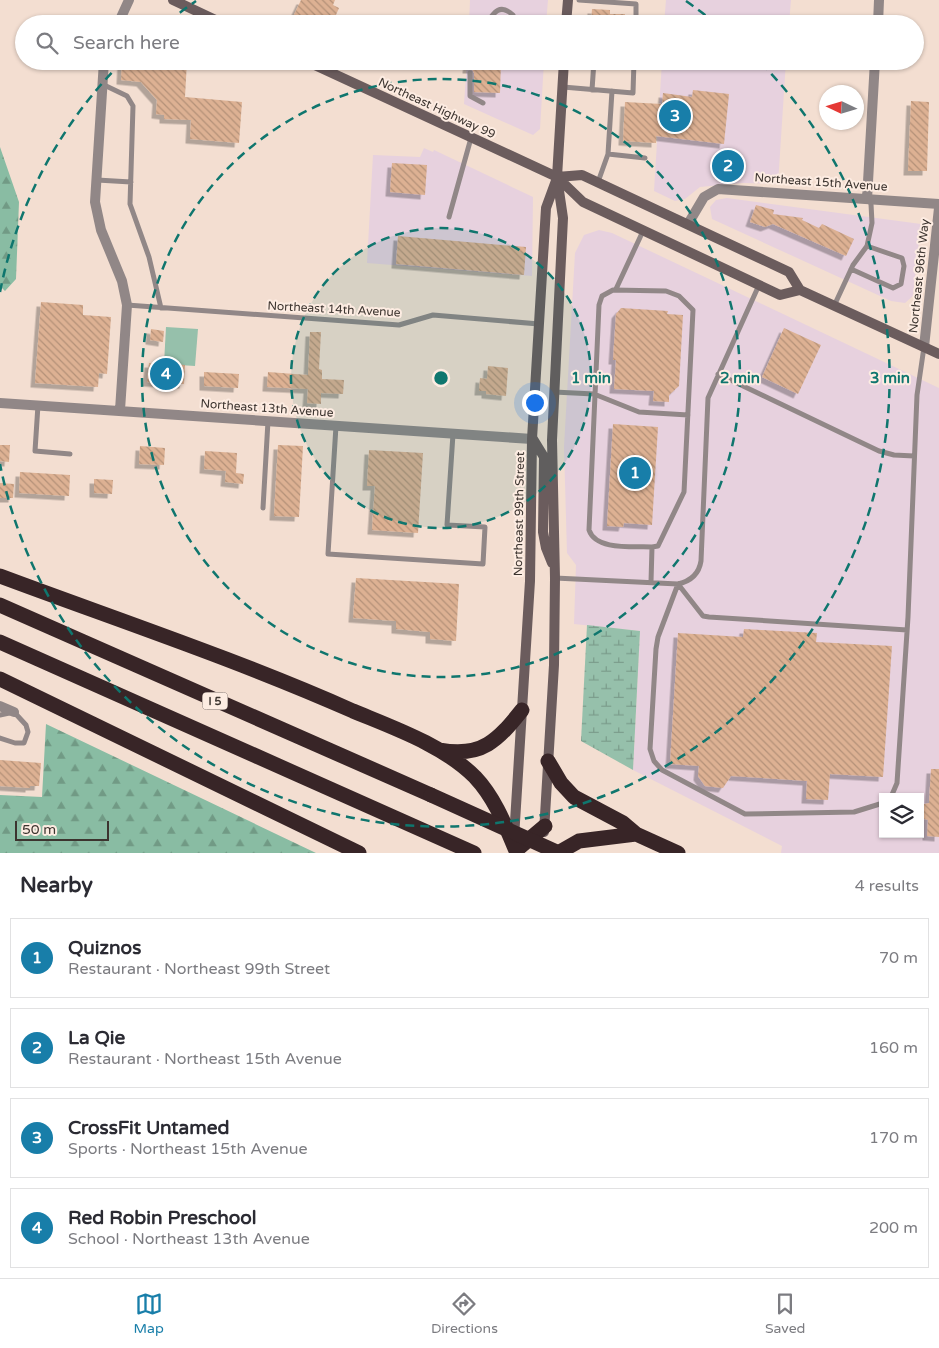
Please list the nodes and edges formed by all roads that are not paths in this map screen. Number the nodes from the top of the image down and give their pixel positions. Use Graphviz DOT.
graph roads {
  1 [pos="129,0"];
  2 [pos="175,0"];
  3 [pos="568,0"];
  4 [pos="579,0"];
  5 [pos="878,0"];
  6 [pos="122,15"];
  7 [pos="206,15"];
  8 [pos="492,15"];
  9 [pos="513,15"];
  10 [pos="567,15"];
  11 [pos="636,15"];
  12 [pos="878,15"];
  13 [pos="103,70"];
  14 [pos="325,70"];
  15 [pos="564,70"];
  16 [pos="593,70"];
  17 [pos="634,70"];
  18 [pos="874,70"];
  19 [pos="470,74"];
  20 [pos="102,84"];
  21 [pos="563,87"];
  22 [pos="592,90"];
  23 [pos="612,91"];
  24 [pos="483,103"];
  25 [pos="471,138"];
  26 [pos="608,154"];
  27 [pos="645,158"];
  28 [pos="557,177"];
  29 [pos="97,180"];
  30 [pos="131,182"];
  31 [pos="598,182"];
  32 [pos="867,198"];
  33 [pos="939,204"];
  34 [pos="939,208"];
  35 [pos="449,218"];
  36 [pos="688,224"];
  37 [pos="643,231"];
  38 [pos="867,246"];
  39 [pos="851,269"];
  40 [pos="759,285"];
  41 [pos="616,290"];
  42 [pos="800,290"];
  43 [pos="127,306"];
  44 [pos="834,306"];
  45 [pos="161,308"];
  46 [pos="539,324"];
  47 [pos="924,347"];
  48 [pos="939,354"];
  49 [pos="718,374"];
  50 [pos="554,392"];
  51 [pos="594,394"];
  52 [pos="0,403"];
  53 [pos="38,405"];
  54 [pos="120,410"];
  55 [pos="688,415"];
  56 [pos="268,420"];
  57 [pos="336,425"];
  58 [pos="453,433"];
  59 [pos="532,439"];
  60 [pos="70,454"];
  61 [pos="914,456"];
  62 [pos="263,508"];
  63 [pos="652,547"];
  64 [pos="555,574"];
  65 [pos="0,576"];
  66 [pos="651,582"];
  67 [pos="678,584"];
  68 [pos="0,606"];
  69 [pos="907,630"];
  70 [pos="0,642"];
  71 [pos="0,678"];
  72 [pos="0,706"];
  73 [pos="522,710"];
  74 [pos="14,712"];
  75 [pos="0,715"];
  76 [pos="0,738"];
  77 [pos="439,750"];
  78 [pos="548,761"];
  79 [pos="893,793"];
  80 [pos="879,804"];
  81 [pos="515,823"];
  82 [pos="545,826"];
  83 [pos="636,834"];
  84 [pos="517,851"];
  85 [pos="359,853"];
  86 [pos="474,853"];
  87 [pos="543,853"];
  88 [pos="558,853"];
  89 [pos="678,853"];
  1 -- 6 [label="street"];
  2 -- 7 [label="main road"];
  3 -- 10 [label="main road"];
  4 -- 11 [label="lane"];
  5 -- 12 [label="street"];
  8 -- 9 [label="lane"];
  13 -- 20 [label="street"];
  14 -- 25 [label="main road, Northeast Highway 99"];
  15 -- 21 [label="main road, Northeast 99th Street"];
  16 -- 22 [label="lane"];
  17 -- 23 [label="lane"];
  18 -- 32 [label="street"];
  19 -- 24 [label="lane"];
  20 -- 29 [label="street"];
  20 -- 30 [label="lane"];
  21 -- 22 [label="lane"];
  21 -- 28 [label="main road, Northeast 99th Street"];
  22 -- 23 [label="lane"];
  23 -- 26 [label="lane"];
  25 -- 28 [label="main road, Northeast Highway 99"];
  25 -- 35 [label="lane"];
  26 -- 27 [label="lane"];
  26 -- 31 [label="lane"];
  28 -- 31 [label="main road, Northeast Highway 99"];
  28 -- 37 [label="main road, Northeast Highway 99"];
  28 -- 46 [label="main road, Northeast 99th Street"];
  28 -- 50 [label="main road, Northeast 99th Street"];
  29 -- 30 [label="lane"];
  29 -- 43 [label="street"];
  30 -- 45 [label="lane"];
  31 -- 36 [label="main road, Northeast Highway 99"];
  32 -- 33 [label="street, Northeast 15th Avenue"];
  32 -- 36 [label="street, Northeast 15th Avenue"];
  32 -- 38 [label="lane"];
  34 -- 47 [label="street, Northeast 96th Way"];
  36 -- 42 [label="main road, Northeast Highway 99"];
  37 -- 40 [label="main road, Northeast Highway 99"];
  37 -- 41 [label="lane"];
  38 -- 39 [label="lane"];
  38 -- 39 [label="lane"];
  39 -- 44 [label="lane"];
  40 -- 42 [label="main road, Northeast Highway 99"];
  40 -- 49 [label="lane"];
  41 -- 51 [label="lane"];
  41 -- 55 [label="lane"];
  42 -- 44 [label="main road, Northeast Highway 99"];
  43 -- 45 [label="lane, Northeast 14th Avenue"];
  43 -- 54 [label="street"];
  44 -- 47 [label="main road, Northeast Highway 99"];
  45 -- 46 [label="lane, Northeast 14th Avenue"];
  46 -- 59 [label="main road, Northeast 99th Street"];
  47 -- 48 [label="main road, Northeast Highway 99"];
  47 -- 61 [label="lane"];
  49 -- 61 [label="lane"];
  49 -- 67 [label="lane"];
  50 -- 51 [label="lane"];
  50 -- 64 [label="main road, Northeast 99th Street"];
  51 -- 55 [label="lane"];
  51 -- 63 [label="lane"];
  52 -- 53 [label="street, Northeast 13th Avenue"];
  53 -- 54 [label="street, Northeast 13th Avenue"];
  53 -- 60 [label="lane"];
  54 -- 56 [label="street, Northeast 13th Avenue"];
  55 -- 63 [label="lane"];
  56 -- 57 [label="street, Northeast 13th Avenue"];
  56 -- 62 [label="lane"];
  57 -- 58 [label="street, Northeast 13th Avenue"];
  57 -- 58 [label="lane"];
  58 -- 59 [label="street, Northeast 13th Avenue"];
  59 -- 64 [label="main road"];
  59 -- 73 [label="main road, Northeast 99th Street"];
  61 -- 69 [label="lane"];
  63 -- 66 [label="lane"];
  64 -- 66 [label="lane"];
  64 -- 78 [label="main road, Northeast 99th Street"];
  65 -- 77 [label="highway"];
  66 -- 67 [label="lane"];
  67 -- 69 [label="lane"];
  67 -- 80 [label="lane"];
  68 -- 88 [label="highway, I 5, bridge"];
  69 -- 79 [label="lane"];
  70 -- 86 [label="highway"];
  71 -- 85 [label="highway"];
  72 -- 74 [label="street"];
  73 -- 77 [label="highway"];
  73 -- 81 [label="main road, Northeast 99th Street"];
  74 -- 75 [label="lane"];
  74 -- 76 [label="lane"];
  77 -- 84 [label="highway"];
  78 -- 82 [label="main road, Northeast 99th Street"];
  78 -- 83 [label="highway"];
  81 -- 84 [label="highway"];
  82 -- 84 [label="highway"];
  82 -- 87 [label="main road, Northeast 99th Street"];
  83 -- 88 [label="highway"];
  83 -- 89 [label="highway"];
}
